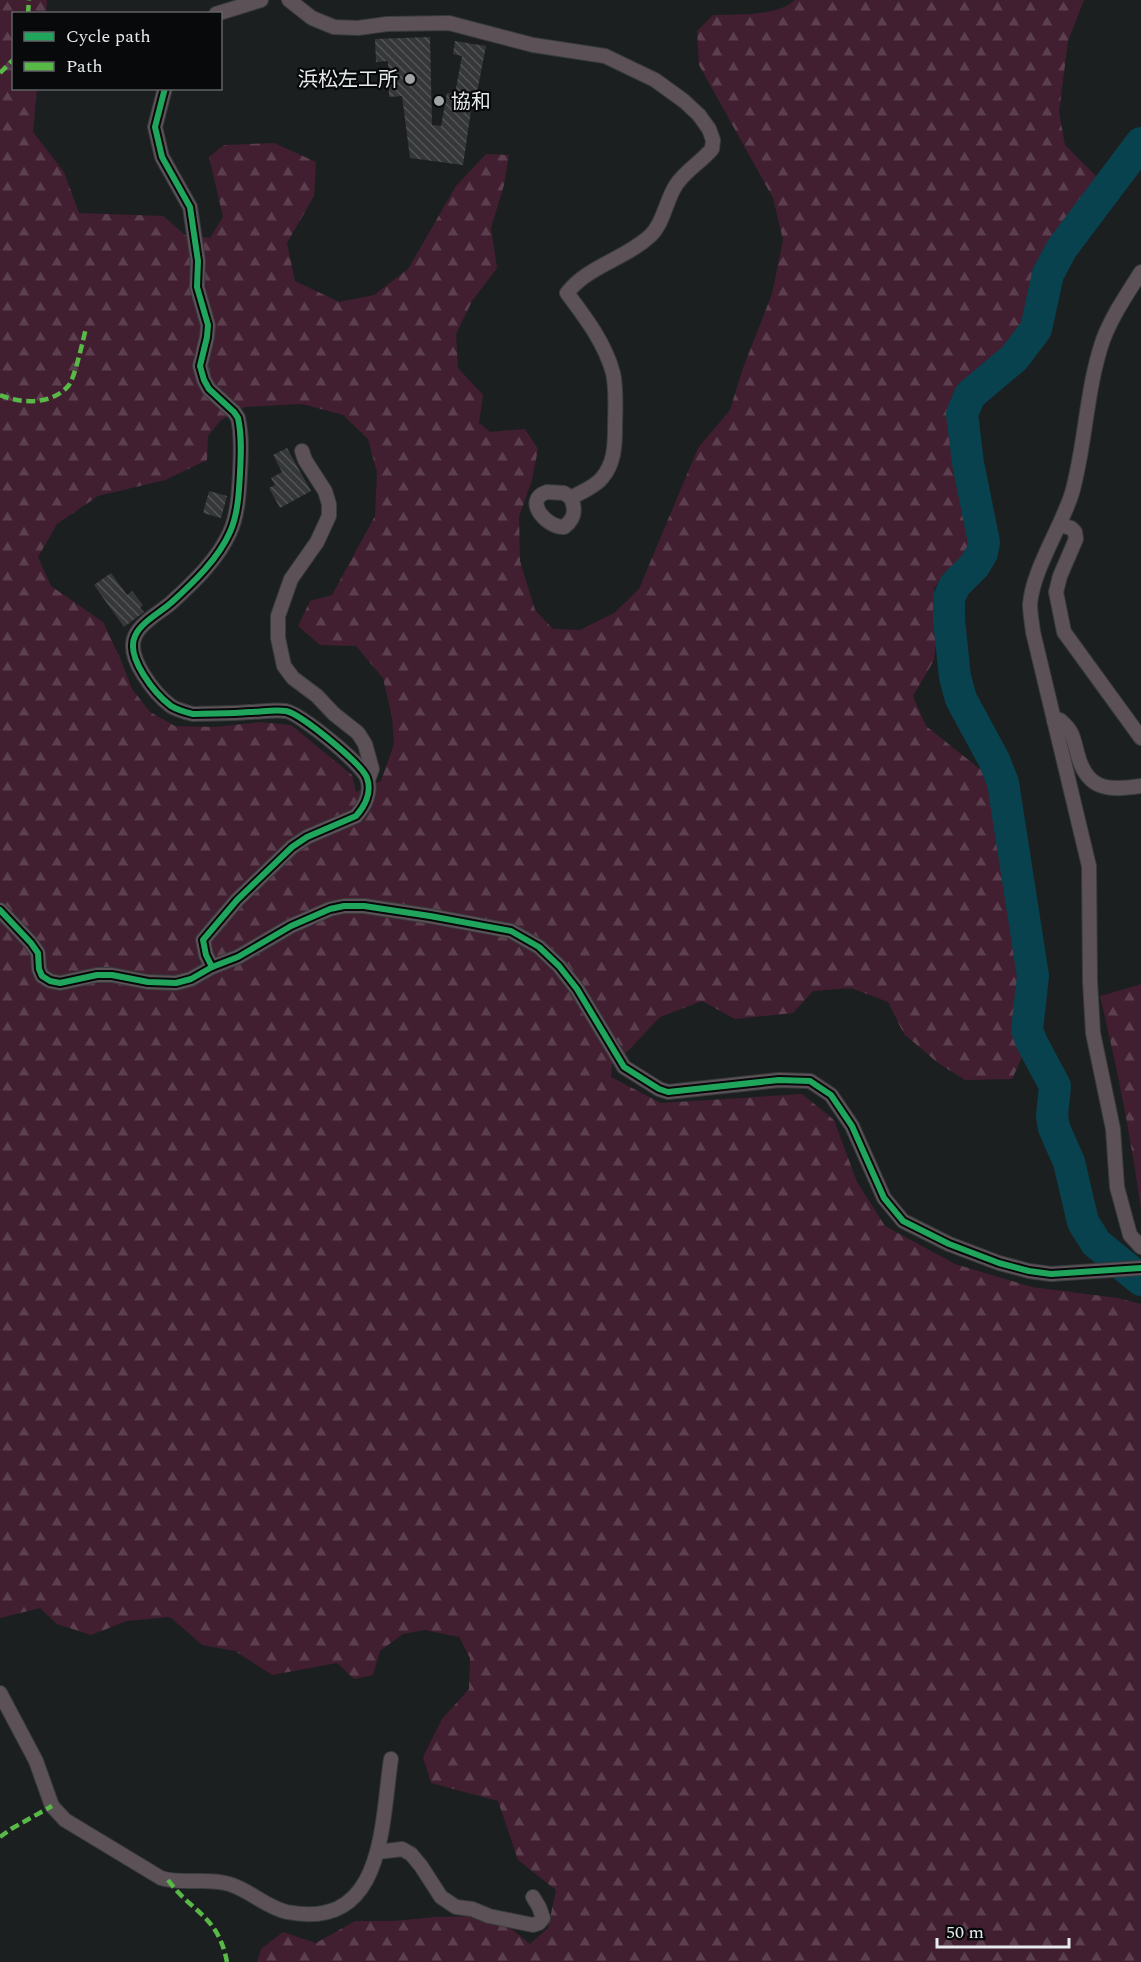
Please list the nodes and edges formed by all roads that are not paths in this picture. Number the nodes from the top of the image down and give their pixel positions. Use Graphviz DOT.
graph roads {
  1 [pos="261,0"];
  2 [pos="289,0"];
  3 [pos="222,12"];
  4 [pos="164,90"];
  5 [pos="1141,272"];
  6 [pos="302,451"];
  7 [pos="571,498"];
  8 [pos="1060,525"];
  9 [pos="1054,721"];
  10 [pos="1141,738"];
  11 [pos="368,780"];
  12 [pos="1141,786"];
  13 [pos="0,909"];
  14 [pos="212,967"];
  15 [pos="1141,1247"];
  16 [pos="1141,1268"];
  17 [pos="0,1693"];
  18 [pos="391,1759"];
  19 [pos="378,1852"];
  20 [pos="533,1897"];
  1 -- 3 [label="street"];
  2 -- 7 [label="street"];
  4 -- 11 [label="street"];
  5 -- 8 [label="street"];
  6 -- 11 [label="street"];
  8 -- 9 [label="street"];
  8 -- 10 [label="street"];
  9 -- 12 [label="street"];
  9 -- 15 [label="street"];
  11 -- 14 [label="street"];
  13 -- 14 [label="street"];
  14 -- 16 [label="street"];
  17 -- 19 [label="street"];
  18 -- 19 [label="street"];
  19 -- 20 [label="street"];
}
